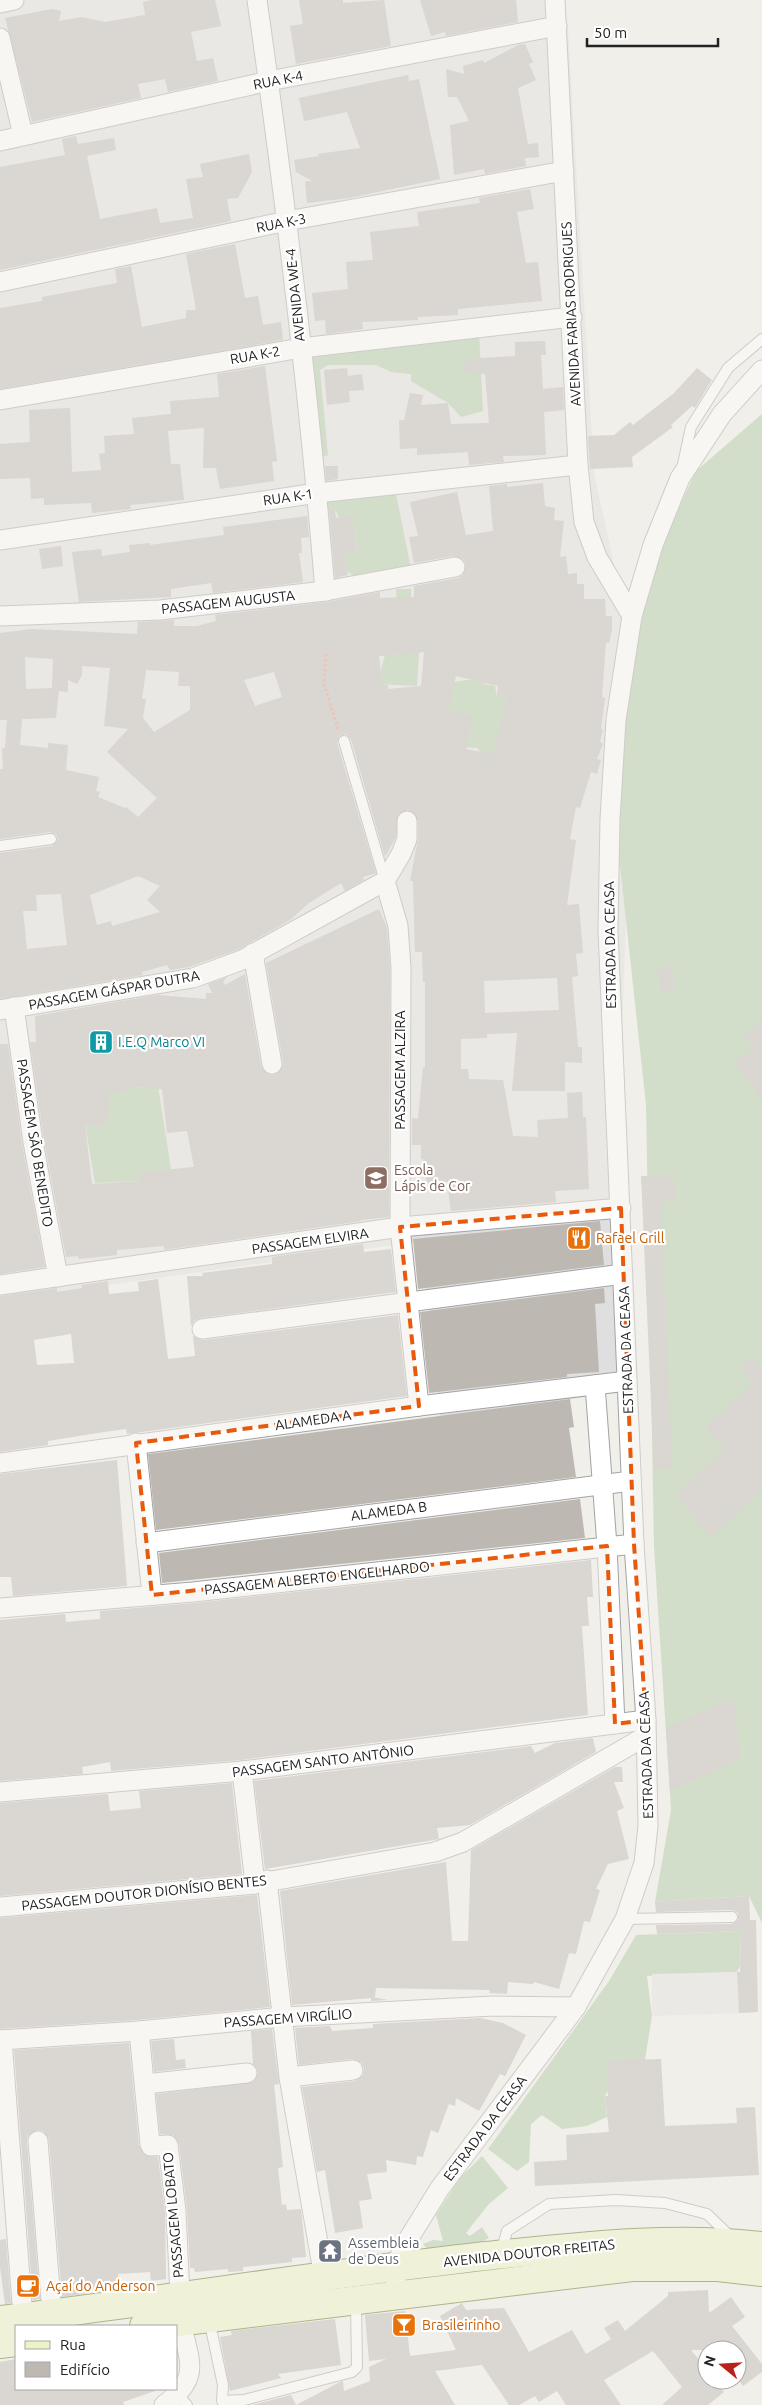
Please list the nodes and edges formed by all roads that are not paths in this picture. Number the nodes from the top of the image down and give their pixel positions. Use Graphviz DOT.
graph roads {
  1 [pos="14,0"];
  2 [pos="257,0"];
  3 [pos="555,0"];
  4 [pos="0,3"];
  5 [pos="557,26"];
  6 [pos="0,38"];
  7 [pos="268,81"];
  8 [pos="23,135"];
  9 [pos="0,141"];
  10 [pos="564,171"];
  11 [pos="287,221"];
  12 [pos="0,282"];
  13 [pos="572,317"];
  14 [pos="762,339"];
  15 [pos="301,348"];
  16 [pos="762,370"];
  17 [pos="0,400"];
  18 [pos="578,465"];
  19 [pos="680,478"];
  20 [pos="317,493"];
  21 [pos="0,540"];
  22 [pos="455,567"];
  23 [pos="325,591"];
  24 [pos="0,616"];
  25 [pos="632,616"];
  26 [pos="344,741"];
  27 [pos="407,821"];
  28 [pos="51,839"];
  29 [pos="0,846"];
  30 [pos="385,881"];
  31 [pos="253,953"];
  32 [pos="7,1009"];
  33 [pos="272,1064"];
  34 [pos="621,1208"];
  35 [pos="400,1228"];
  36 [pos="623,1274"];
  37 [pos="58,1277"];
  38 [pos="0,1285"];
  39 [pos="408,1301"];
  40 [pos="202,1329"];
  41 [pos="627,1381"];
  42 [pos="595,1385"];
  43 [pos="419,1406"];
  44 [pos="136,1444"];
  45 [pos="0,1463"];
  46 [pos="631,1481"];
  47 [pos="602,1484"];
  48 [pos="146,1543"];
  49 [pos="634,1544"];
  50 [pos="607,1546"];
  51 [pos="152,1595"];
  52 [pos="0,1608"];
  53 [pos="615,1724"];
  54 [pos="646,1728"];
  55 [pos="242,1772"];
  56 [pos="0,1792"];
  57 [pos="261,1882"];
  58 [pos="0,1907"];
  59 [pos="732,1917"];
  60 [pos="625,1919"];
  61 [pos="576,2007"];
  62 [pos="283,2017"];
  63 [pos="139,2031"];
  64 [pos="1,2040"];
  65 [pos="352,2070"];
  66 [pos="247,2073"];
  67 [pos="289,2077"];
  68 [pos="145,2084"];
  69 [pos="38,2141"];
  70 [pos="750,2245"];
  71 [pos="500,2255"];
  72 [pos="395,2267"];
  73 [pos="762,2272"];
  74 [pos="324,2277"];
  75 [pos="396,2294"];
  76 [pos="356,2299"];
  77 [pos="180,2309"];
  78 [pos="52,2313"];
  79 [pos="208,2318"];
  80 [pos="16,2325"];
  81 [pos="146,2325"];
  82 [pos="13,2326"];
  83 [pos="0,2344"];
  84 [pos="176,2402"];
  1 -- 4 [label="street"];
  2 -- 7 [label="street, AVENIDA WE-4"];
  3 -- 5 [label="street, AVENIDA FARIAS RODRIGUES"];
  5 -- 7 [label="street, RUA K-4"];
  5 -- 10 [label="street, AVENIDA FARIAS RODRIGUES"];
  6 -- 8 [label="street"];
  7 -- 8 [label="street, RUA K-4"];
  7 -- 11 [label="street, AVENIDA WE-4"];
  8 -- 9 [label="street, RUA K-4"];
  10 -- 11 [label="street, RUA K-3"];
  10 -- 13 [label="street, AVENIDA FARIAS RODRIGUES"];
  11 -- 12 [label="street, RUA K-3"];
  11 -- 15 [label="street, AVENIDA WE-4"];
  13 -- 15 [label="street, RUA K-2"];
  13 -- 18 [label="street, AVENIDA FARIAS RODRIGUES"];
  14 -- 19 [label="lane"];
  15 -- 17 [label="street, RUA K-2"];
  15 -- 20 [label="street, AVENIDA WE-4"];
  16 -- 19 [label="street, ESTRADA DA CEASA"];
  18 -- 20 [label="street, RUA K-1"];
  18 -- 25 [label="street, AVENIDA FARIAS RODRIGUES"];
  19 -- 25 [label="street, ESTRADA DA CEASA"];
  20 -- 21 [label="street, RUA K-1"];
  20 -- 23 [label="street, AVENIDA WE-4"];
  22 -- 23 [label="street, PASSAGEM AUGUSTA"];
  23 -- 24 [label="street, PASSAGEM AUGUSTA"];
  25 -- 34 [label="street, ESTRADA DA CEASA"];
  26 -- 30 [label="lane, PASSAGEM ALZIRA"];
  27 -- 30 [label="street"];
  28 -- 29 [label="lane"];
  30 -- 31 [label="street, PASSAGEM GÁSPAR DUTRA"];
  30 -- 35 [label="street, PASSAGEM ALZIRA"];
  31 -- 32 [label="street, PASSAGEM GÁSPAR DUTRA"];
  31 -- 33 [label="street"];
  32 -- 37 [label="street, PASSAGEM SÃO BENEDITO"];
  34 -- 35 [label="street, PASSAGEM ELVIRA"];
  34 -- 36 [label="street, ESTRADA DA CEASA"];
  35 -- 37 [label="street, PASSAGEM ELVIRA"];
  35 -- 39 [label="street, PASSAGEM ALZIRA"];
  36 -- 39 [label="street"];
  36 -- 41 [label="street, ESTRADA DA CEASA"];
  37 -- 38 [label="street, PASSAGEM ELVIRA"];
  39 -- 40 [label="street"];
  39 -- 43 [label="street, PASSAGEM ALZIRA"];
  41 -- 42 [label="street, ALAMEDA A"];
  41 -- 46 [label="street, ESTRADA DA CEASA"];
  42 -- 43 [label="street, ALAMEDA A"];
  42 -- 47 [label="street"];
  43 -- 44 [label="street, ALAMEDA A"];
  44 -- 45 [label="street, ALAMEDA A"];
  44 -- 48 [label="street"];
  46 -- 47 [label="street, ALAMEDA B"];
  46 -- 49 [label="street, ESTRADA DA CEASA"];
  47 -- 48 [label="street, ALAMEDA B"];
  47 -- 50 [label="street"];
  48 -- 51 [label="street"];
  49 -- 50 [label="street, PASSAGEM ALBERTO ENGELHARDO"];
  49 -- 54 [label="street, ESTRADA DA CEASA"];
  50 -- 51 [label="street, PASSAGEM ALBERTO ENGELHARDO"];
  50 -- 53 [label="street"];
  51 -- 52 [label="street, PASSAGEM ALBERTO ENGELHARDO"];
  53 -- 54 [label="street, PASSAGEM SANTO ANTÔNIO"];
  53 -- 55 [label="street, PASSAGEM SANTO ANTÔNIO"];
  54 -- 57 [label="street, PASSAGEM DOUTOR DIONÍSIO BENTES"];
  54 -- 60 [label="street, ESTRADA DA CEASA"];
  55 -- 56 [label="street, PASSAGEM SANTO ANTÔNIO"];
  55 -- 57 [label="street"];
  57 -- 58 [label="street, PASSAGEM DOUTOR DIONÍSIO BENTES"];
  57 -- 62 [label="street"];
  59 -- 60 [label="lane"];
  60 -- 61 [label="street, ESTRADA DA CEASA"];
  61 -- 62 [label="street, PASSAGEM VIRGÍLIO"];
  61 -- 72 [label="street, ESTRADA DA CEASA"];
  62 -- 63 [label="street, PASSAGEM VIRGÍLIO"];
  62 -- 67 [label="street"];
  63 -- 64 [label="street, PASSAGEM VIRGÍLIO"];
  63 -- 68 [label="street, PASSAGEM LOBATO"];
  64 -- 82 [label="street"];
  65 -- 67 [label="street"];
  66 -- 68 [label="street"];
  67 -- 74 [label="street"];
  68 -- 77 [label="street, PASSAGEM LOBATO"];
  69 -- 78 [label="street"];
  70 -- 71 [label="main road, AVENIDA DOUTOR FREITAS"];
  70 -- 71 [label="lane"];
  71 -- 72 [label="main road, AVENIDA DOUTOR FREITAS"];
  72 -- 74 [label="main road, AVENIDA DOUTOR FREITAS"];
  72 -- 75 [label="street, ESTRADA DA CEASA"];
  73 -- 75 [label="main road, AVENIDA DOUTOR FREITAS"];
  74 -- 77 [label="main road, AVENIDA DOUTOR FREITAS"];
  75 -- 76 [label="main road, AVENIDA DOUTOR FREITAS"];
  76 -- 79 [label="main road, AVENIDA DOUTOR FREITAS"];
  76 -- 79 [label="lane"];
  77 -- 78 [label="main road, AVENIDA DOUTOR FREITAS"];
  77 -- 79 [label="main road, AVENIDA DOUTOR FREITAS"];
  77 -- 81 [label="main road, AVENIDA DOUTOR FREITAS"];
  77 -- 84 [label="street"];
  78 -- 80 [label="main road, AVENIDA DOUTOR FREITAS"];
  82 -- 83 [label="main road, AVENIDA DOUTOR FREITAS"];
}
